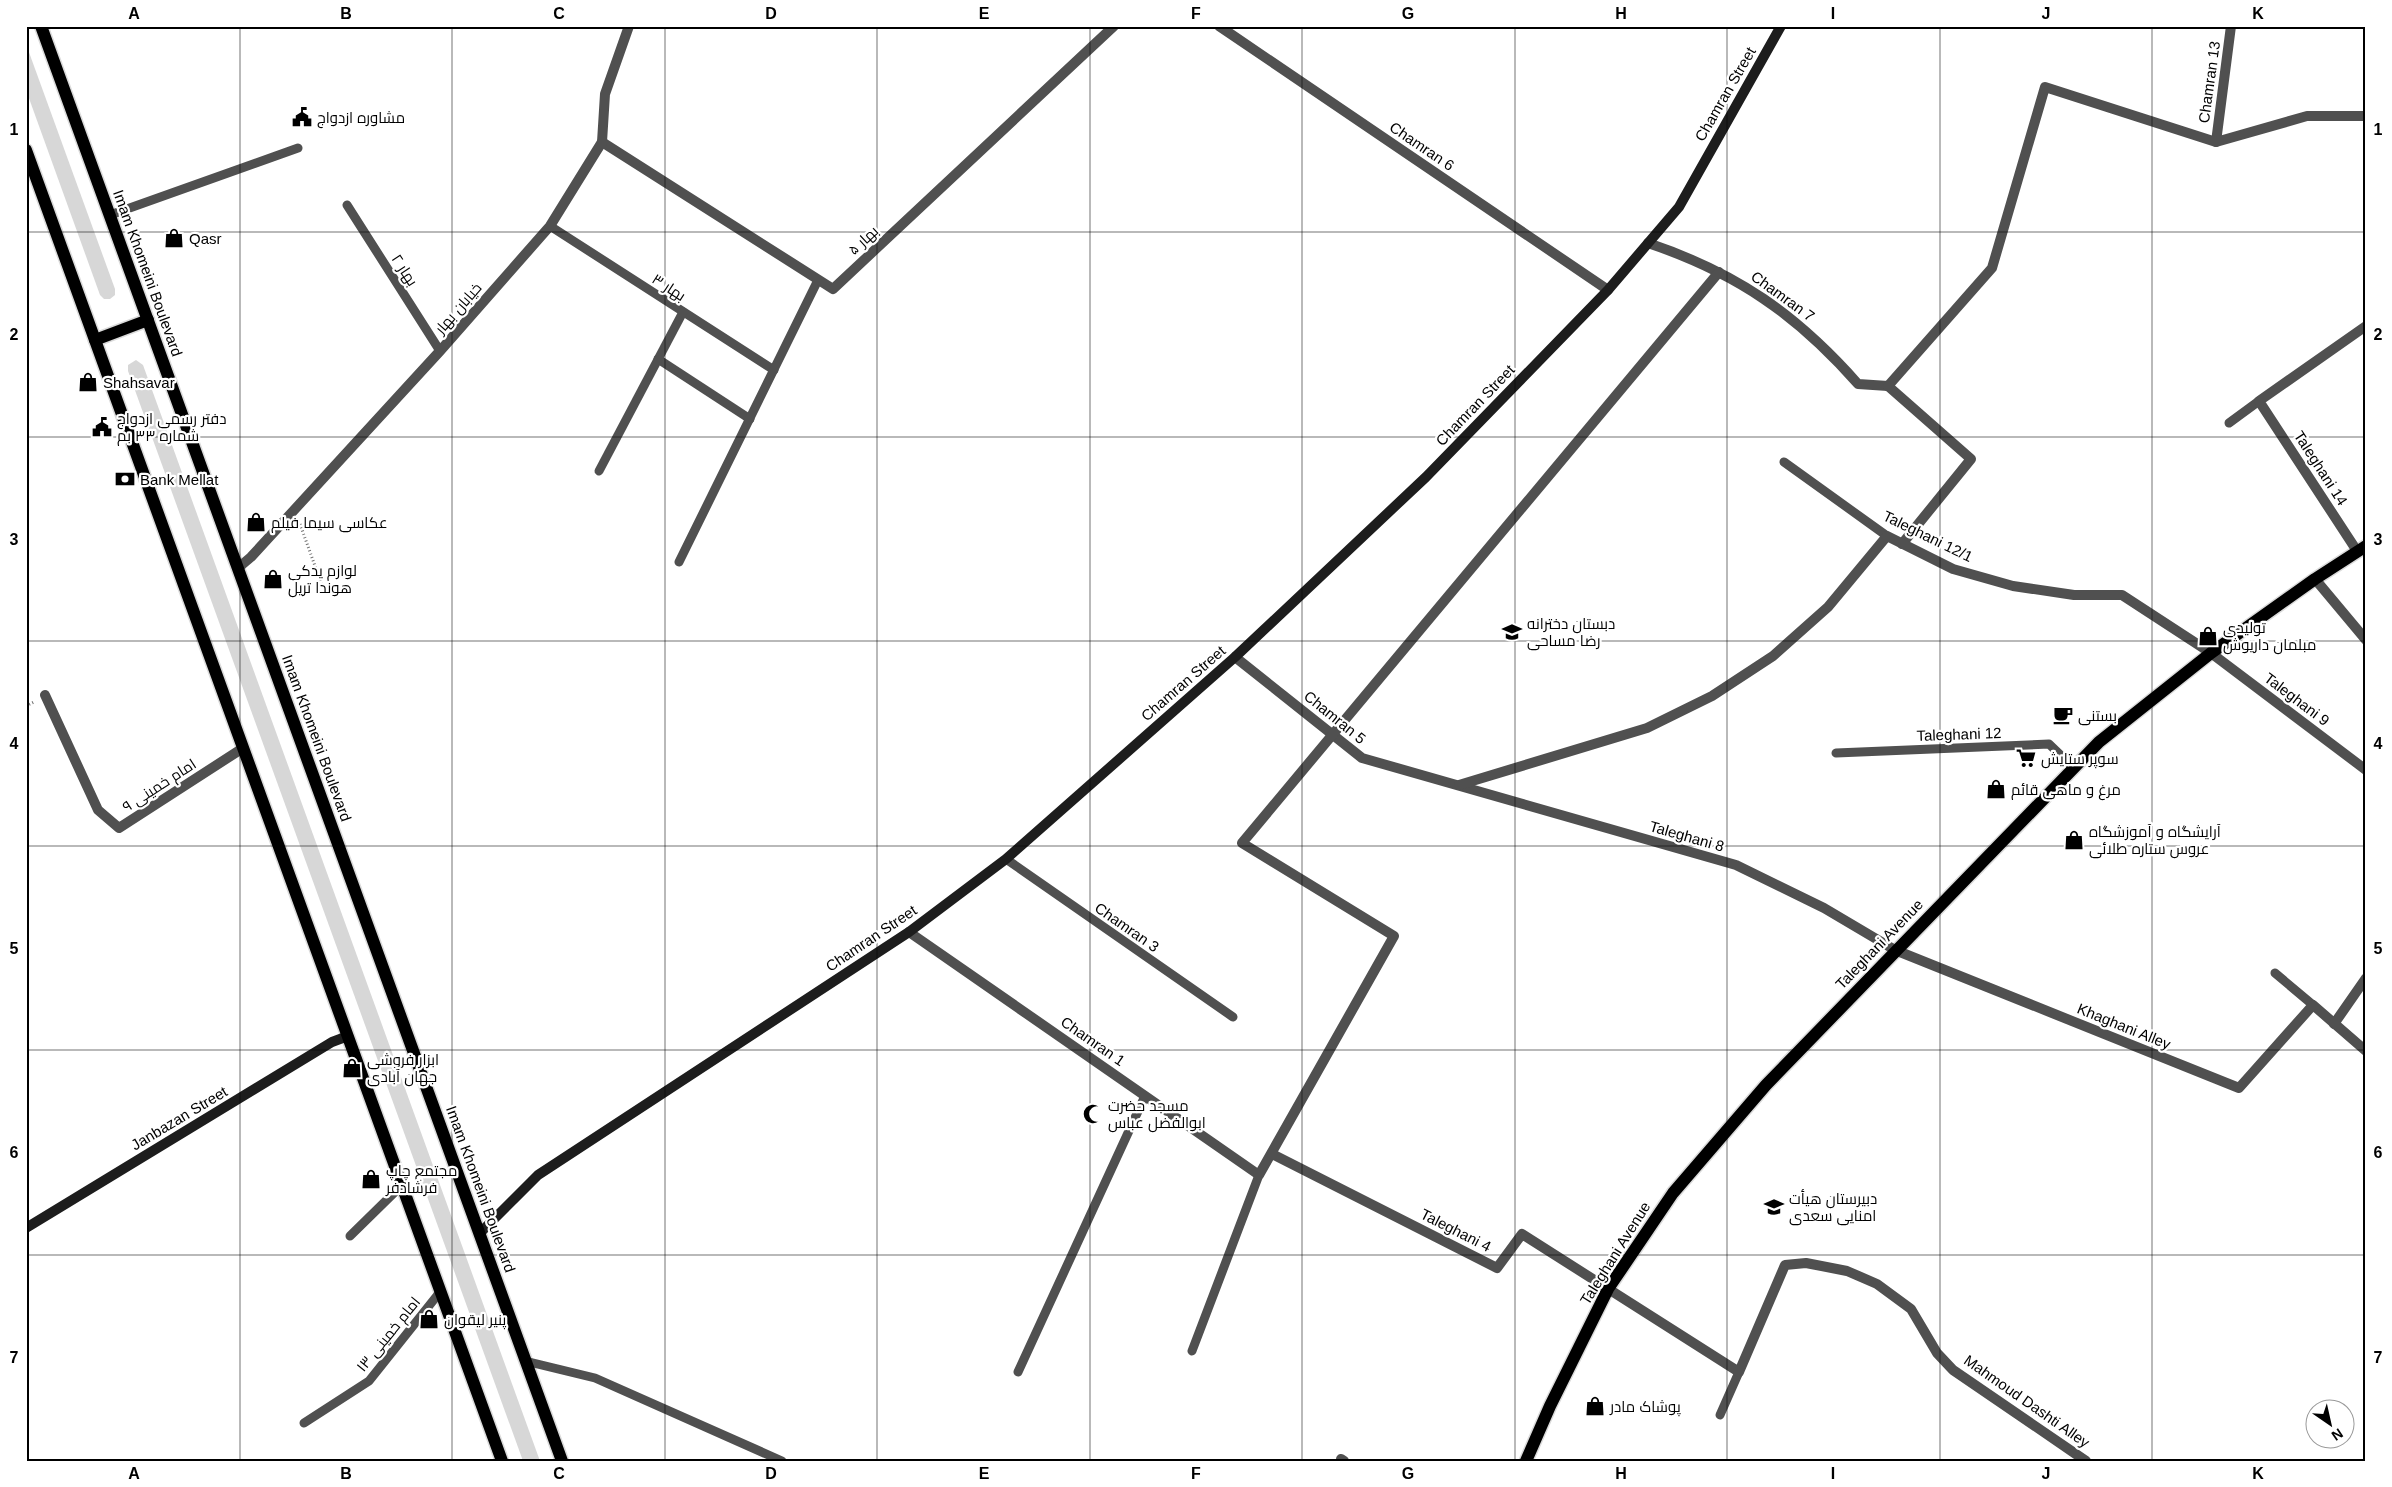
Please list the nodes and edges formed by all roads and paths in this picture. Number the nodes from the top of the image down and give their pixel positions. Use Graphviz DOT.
graph roads {
  1 [pos="41,26"];
  2 [pos="629,26"];
  3 [pos="1114,26"];
  4 [pos="1219,26"];
  5 [pos="1781,26"];
  6 [pos="2231,26"];
  7 [pos="2366,116"];
  8 [pos="602,142"];
  9 [pos="2216,142"];
  10 [pos="298,148"];
  11 [pos="26,150"];
  12 [pos="347,205"];
  13 [pos="110,215"];
  14 [pos="550,226"];
  15 [pos="1648,243"];
  16 [pos="1719,272"];
  17 [pos="818,280"];
  18 [pos="1608,290"];
  19 [pos="683,312"];
  20 [pos="148,320"];
  21 [pos="2366,326"];
  22 [pos="95,340"];
  23 [pos="440,351"];
  24 [pos="658,359"];
  25 [pos="774,370"];
  26 [pos="1888,386"];
  27 [pos="2260,401"];
  28 [pos="750,419"];
  29 [pos="2229,423"];
  30 [pos="1784,462"];
  31 [pos="599,471"];
  32 [pos="295,510"];
  33 [pos="1887,536"];
  34 [pos="1902,544"];
  35 [pos="2362,548"];
  36 [pos="679,562"];
  37 [pos="238,568"];
  38 [pos="2315,578"];
  39 [pos="325,594"];
  40 [pos="2366,640"];
  41 [pos="2211,653"];
  42 [pos="1235,657"];
  43 [pos="45,694"];
  44 [pos="1333,734"];
  45 [pos="244,748"];
  46 [pos="1836,752"];
  47 [pos="2074,768"];
  48 [pos="2366,770"];
  49 [pos="1458,785"];
  50 [pos="1006,859"];
  51 [pos="909,932"];
  52 [pos="1895,950"];
  53 [pos="2275,973"];
  54 [pos="2366,978"];
  55 [pos="2312,1005"];
  56 [pos="1233,1017"];
  57 [pos="2334,1024"];
  58 [pos="348,1036"];
  59 [pos="2366,1051"];
  60 [pos="1145,1096"];
  61 [pos="1272,1154"];
  62 [pos="1260,1176"];
  63 [pos="402,1185"];
  64 [pos="26,1228"];
  65 [pos="480,1234"];
  66 [pos="350,1236"];
  67 [pos="1608,1290"];
  68 [pos="440,1292"];
  69 [pos="1192,1351"];
  70 [pos="525,1360"];
  71 [pos="1018,1372"];
  72 [pos="1739,1372"];
  73 [pos="1720,1415"];
  74 [pos="304,1423"];
  75 [pos="502,1461"];
  76 [pos="562,1461"];
  77 [pos="782,1461"];
  78 [pos="1526,1461"];
  79 [pos="2086,1461"];
  1 -- 13 [label="main road, Imam Khomeini Boulevard"];
  2 -- 8 [label="street, خیابان بهار"];
  3 -- 17 [label="street, بهار ۵"];
  4 -- 18 [label="street, Chamran 6"];
  5 -- 15 [label="main road, Chamran Street"];
  6 -- 9 [label="street, Chamran 13"];
  7 -- 9 [label="street"];
  8 -- 14 [label="street, خیابان بهار"];
  8 -- 17 [label="street, بهار ۵"];
  9 -- 26 [label="street"];
  10 -- 13 [label="lane"];
  11 -- 22 [label="main road"];
  12 -- 23 [label="lane, بهار ۲"];
  13 -- 20 [label="main road, Imam Khomeini Boulevard"];
  14 -- 19 [label="lane, بهار ۳"];
  14 -- 23 [label="street, خیابان بهار"];
  15 -- 16 [label="street, Chamran 7"];
  15 -- 18 [label="main road, Chamran Street"];
  16 -- 26 [label="street, Chamran 7"];
  16 -- 44 [label="street"];
  17 -- 25 [label="lane"];
  18 -- 42 [label="main road, Chamran Street"];
  19 -- 24 [label="lane"];
  19 -- 25 [label="lane, بهار ۳"];
  20 -- 22 [label="main road"];
  20 -- 37 [label="main road, Imam Khomeini Boulevard"];
  21 -- 27 [label="street"];
  22 -- 45 [label="main road"];
  23 -- 32 [label="street, خیابان بهار"];
  24 -- 28 [label="lane"];
  24 -- 31 [label="lane"];
  25 -- 28 [label="lane"];
  26 -- 34 [label="street"];
  27 -- 29 [label="lane"];
  27 -- 35 [label="street, Taleghani 14"];
  28 -- 36 [label="lane"];
  30 -- 33 [label="lane, Taleghani 12/1"];
  32 -- 37 [label="street, خیابان بهار"];
  32 -- 39 [label="path"];
  33 -- 34 [label="street, Taleghani 12/1"];
  33 -- 49 [label="street"];
  34 -- 41 [label="street, Taleghani 12/1"];
  35 -- 38 [label="main road, Taleghani Avenue"];
  37 -- 65 [label="main road, Imam Khomeini Boulevard"];
  38 -- 40 [label="street"];
  38 -- 41 [label="main road, Taleghani Avenue"];
  41 -- 47 [label="main road, Taleghani Avenue"];
  41 -- 48 [label="street, Taleghani 9"];
  42 -- 44 [label="street, Chamran 5"];
  42 -- 50 [label="main road, Chamran Street"];
  43 -- 45 [label="street, امام خمینی ۹"];
  44 -- 49 [label="street, Chamran 5"];
  44 -- 61 [label="street"];
  45 -- 58 [label="main road"];
  46 -- 47 [label="lane, Taleghani 12"];
  47 -- 52 [label="main road, Taleghani Avenue"];
  49 -- 52 [label="street, Taleghani 8"];
  50 -- 51 [label="main road, Chamran Street"];
  50 -- 56 [label="lane, Chamran 3"];
  51 -- 60 [label="street, Chamran 1"];
  51 -- 65 [label="main road, Chamran Street"];
  52 -- 55 [label="street, Khaghani Alley"];
  52 -- 67 [label="main road, Taleghani Avenue"];
  53 -- 55 [label="lane"];
  54 -- 57 [label="street"];
  55 -- 57 [label="street"];
  57 -- 59 [label="street"];
  58 -- 63 [label="main road"];
  58 -- 64 [label="main road, Janbazan Street"];
  60 -- 62 [label="street, Chamran 1"];
  60 -- 71 [label="lane"];
  61 -- 62 [label="street"];
  61 -- 67 [label="street, Taleghani 4"];
  62 -- 69 [label="lane"];
  63 -- 66 [label="lane"];
  63 -- 68 [label="main road"];
  65 -- 70 [label="main road, Imam Khomeini Boulevard"];
  67 -- 72 [label="street"];
  67 -- 78 [label="main road, Taleghani Avenue"];
  68 -- 74 [label="lane, امام خمینی ۱۳"];
  68 -- 75 [label="main road"];
  70 -- 76 [label="main road, Imam Khomeini Boulevard"];
  70 -- 77 [label="lane"];
  72 -- 73 [label="lane"];
  72 -- 79 [label="street, Mahmoud Dashti Alley"];
}
